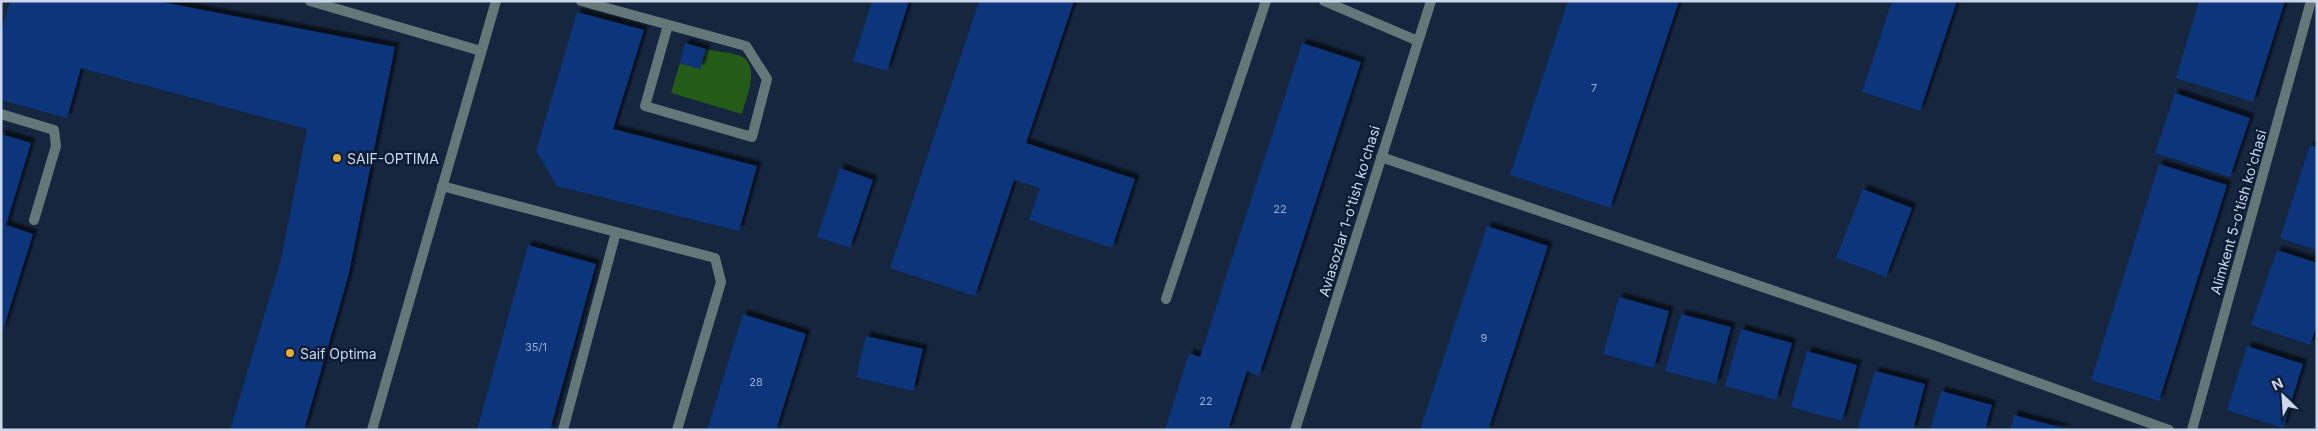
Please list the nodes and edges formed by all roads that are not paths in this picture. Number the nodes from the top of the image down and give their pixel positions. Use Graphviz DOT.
graph roads {
  1 [pos="310,1"];
  2 [pos="496,1"];
  3 [pos="581,1"];
  4 [pos="1266,1"];
  5 [pos="1324,1"];
  6 [pos="1431,1"];
  7 [pos="2311,1"];
  8 [pos="668,25"];
  9 [pos="1418,41"];
  10 [pos="481,51"];
  11 [pos="1,114"];
  12 [pos="1381,156"];
  13 [pos="442,186"];
  14 [pos="34,220"];
  15 [pos="616,232"];
  16 [pos="1166,299"];
  17 [pos="372,430"];
  18 [pos="563,430"];
  19 [pos="677,430"];
  20 [pos="1295,430"];
  21 [pos="2169,430"];
  22 [pos="2192,430"];
  1 -- 10 [label="street"];
  2 -- 10 [label="street"];
  3 -- 8 [label="street"];
  4 -- 16 [label="street"];
  5 -- 9 [label="street"];
  6 -- 9 [label="street, Aviasozlar 1-o'tish ko'chasi"];
  7 -- 22 [label="street, Alimkent 5-o'tish ko'chasi"];
  8 -- 8 [label="street"];
  9 -- 12 [label="street, Aviasozlar 1-o'tish ko'chasi"];
  10 -- 13 [label="street"];
  11 -- 14 [label="street"];
  12 -- 20 [label="street, Aviasozlar 1-o'tish ko'chasi"];
  12 -- 21 [label="street"];
  13 -- 15 [label="street"];
  13 -- 17 [label="street"];
  15 -- 18 [label="street"];
  15 -- 19 [label="street"];
}
